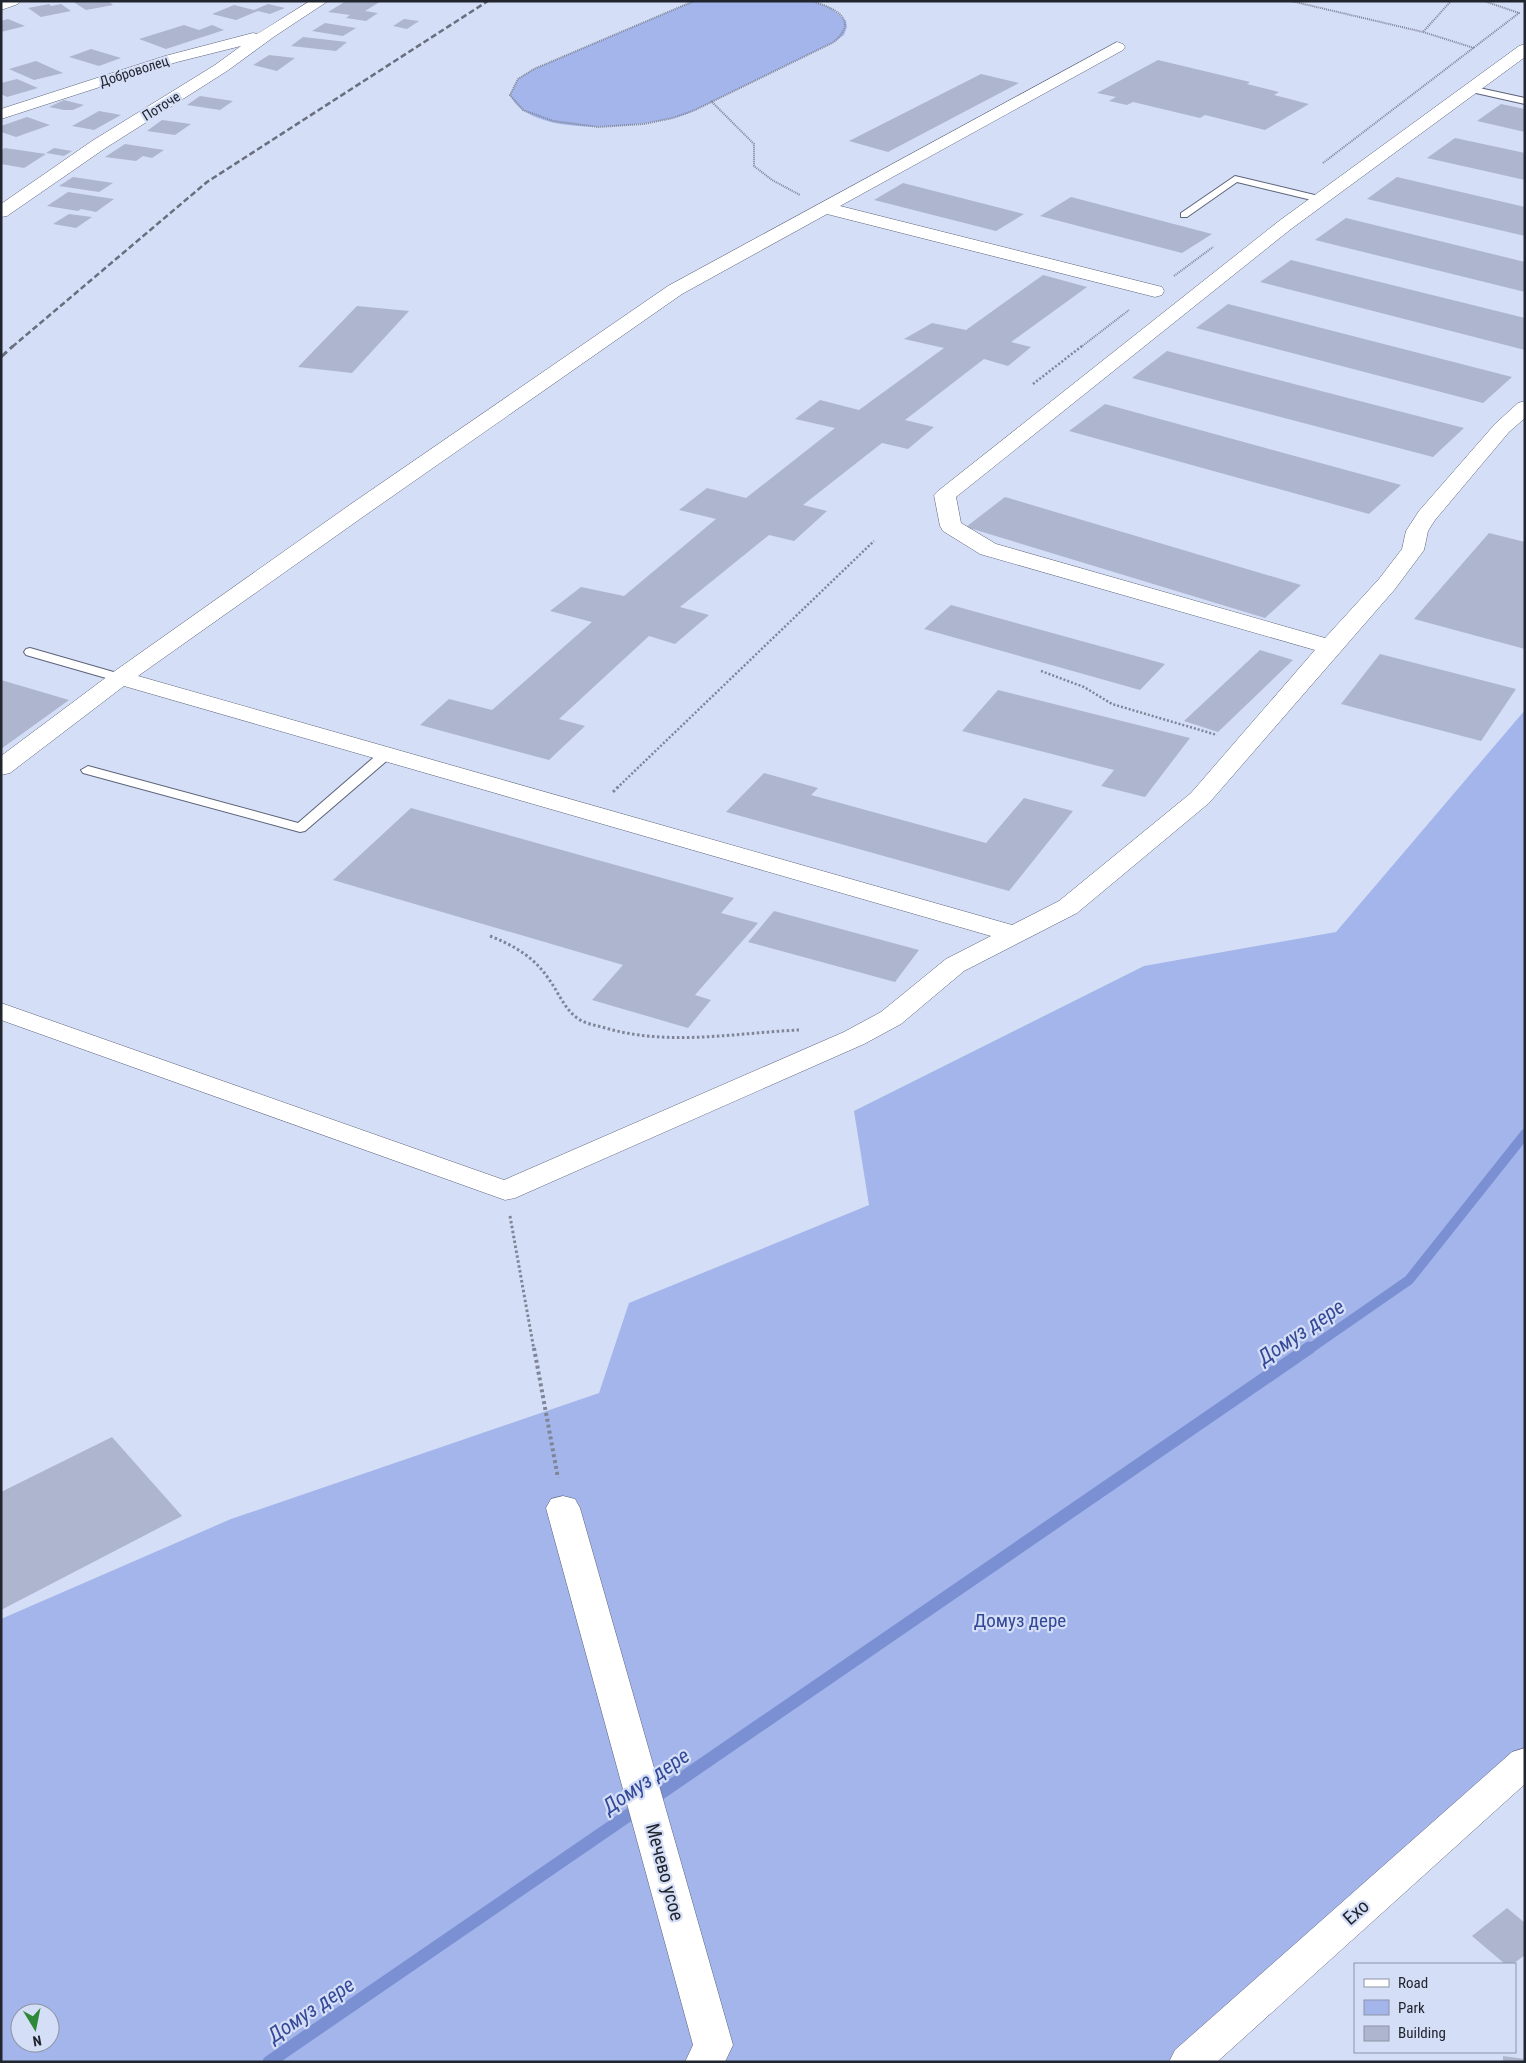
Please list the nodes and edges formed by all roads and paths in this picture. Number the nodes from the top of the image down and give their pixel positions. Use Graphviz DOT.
graph roads {
  1 [pos="13,1"];
  2 [pos="321,1"];
  3 [pos="694,1"];
  4 [pos="812,1"];
  5 [pos="1291,1"];
  6 [pos="1451,1"];
  7 [pos="1,5"];
  8 [pos="1525,10"];
  9 [pos="1519,13"];
  10 [pos="1423,32"];
  11 [pos="268,33"];
  12 [pos="1117,47"];
  13 [pos="1474,48"];
  14 [pos="1525,49"];
  15 [pos="1470,89"];
  16 [pos="711,101"];
  17 [pos="1525,101"];
  18 [pos="1,114"];
  19 [pos="1320,199"];
  20 [pos="824,208"];
  21 [pos="1,212"];
  22 [pos="1184,215"];
  23 [pos="1154,291"];
  24 [pos="1525,407"];
  25 [pos="874,541"];
  26 [pos="1330,647"];
  27 [pos="30,652"];
  28 [pos="1041,671"];
  29 [pos="120,678"];
  30 [pos="1247,744"];
  31 [pos="385,754"];
  32 [pos="1,768"];
  33 [pos="88,770"];
  34 [pos="591,813"];
  35 [pos="1013,934"];
  36 [pos="490,936"];
  37 [pos="1,1011"];
  38 [pos="854,1038"];
  39 [pos="505,1191"];
  40 [pos="563,1508"];
  41 [pos="1525,1762"];
  42 [pos="705,2062"];
  43 [pos="1189,2062"];
  1 -- 7 [label="street"];
  2 -- 11 [label="street, Поточе"];
  3 -- 16 [label="path"];
  4 -- 16 [label="path"];
  5 -- 10 [label="path"];
  6 -- 10 [label="path"];
  8 -- 9 [label="path"];
  10 -- 13 [label="path"];
  11 -- 18 [label="street, Доброволец"];
  11 -- 21 [label="street, Поточе"];
  12 -- 20 [label="street"];
  14 -- 15 [label="street"];
  15 -- 17 [label="lane"];
  15 -- 19 [label="street"];
  16 -- 20 [label="path"];
  19 -- 22 [label="lane"];
  19 -- 26 [label="street"];
  20 -- 23 [label="street"];
  20 -- 29 [label="street"];
  24 -- 26 [label="street"];
  25 -- 34 [label="path"];
  26 -- 30 [label="street"];
  27 -- 29 [label="lane"];
  28 -- 30 [label="path"];
  29 -- 31 [label="street"];
  29 -- 32 [label="street"];
  30 -- 35 [label="street"];
  31 -- 33 [label="lane"];
  31 -- 34 [label="street"];
  34 -- 35 [label="street"];
  35 -- 38 [label="street"];
  36 -- 38 [label="path"];
  37 -- 39 [label="street"];
  38 -- 39 [label="street"];
  39 -- 40 [label="path"];
  40 -- 42 [label="street, Мечево усое"];
  41 -- 43 [label="street, Ехо"];
}
